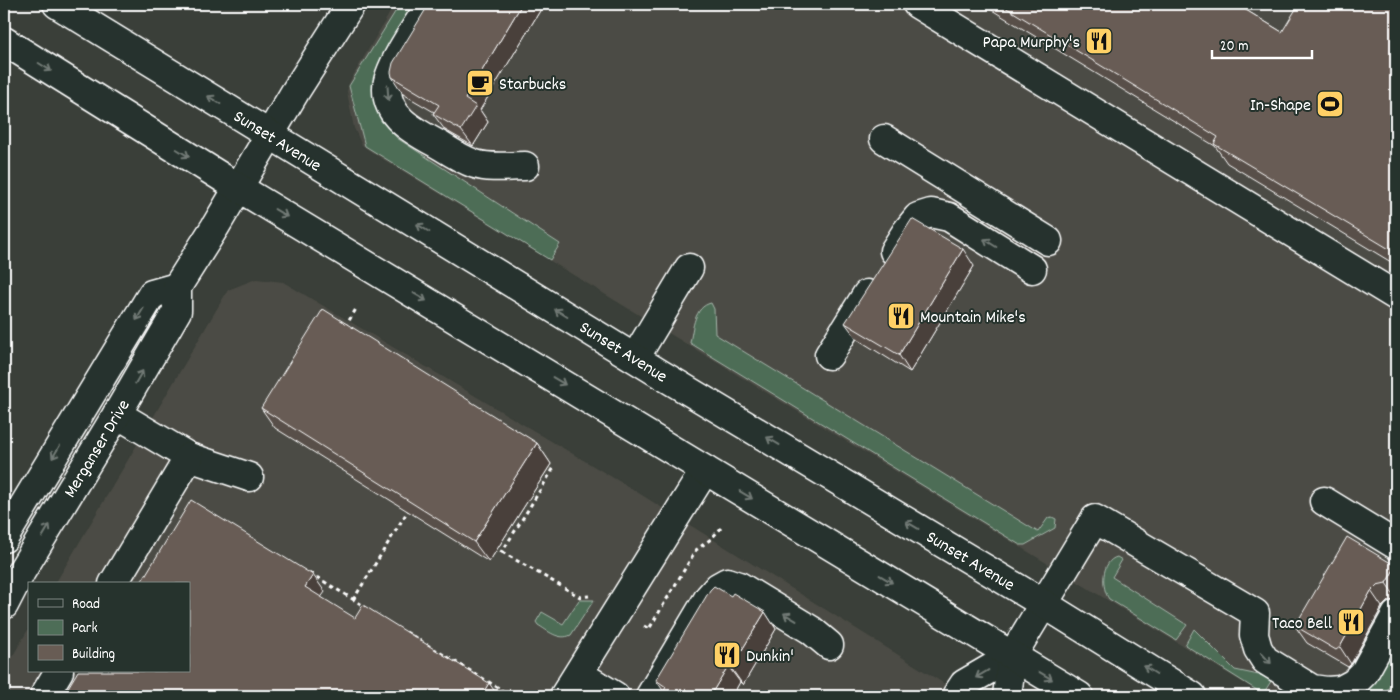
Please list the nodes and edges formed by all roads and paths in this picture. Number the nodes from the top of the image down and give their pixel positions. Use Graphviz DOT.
graph roads {
  1 [pos="58,4"];
  2 [pos="350,4"];
  3 [pos="431,4"];
  4 [pos="917,4"];
  5 [pos="4,41"];
  6 [pos="270,135"];
  7 [pos="884,139"];
  8 [pos="525,166"];
  9 [pos="239,188"];
  10 [pos="1048,241"];
  11 [pos="689,268"];
  12 [pos="1032,269"];
  13 [pos="177,288"];
  14 [pos="1396,296"];
  15 [pos="356,309"];
  16 [pos="340,334"];
  17 [pos="829,355"];
  18 [pos="635,358"];
  19 [pos="117,414"];
  20 [pos="190,457"];
  21 [pos="555,466"];
  22 [pos="705,470"];
  23 [pos="249,477"];
  24 [pos="1324,501"];
  25 [pos="410,507"];
  26 [pos="4,538"];
  27 [pos="486,542"];
  28 [pos="1396,545"];
  29 [pos="304,570"];
  30 [pos="113,582"];
  31 [pos="353,600"];
  32 [pos="1044,604"];
  33 [pos="4,605"];
  34 [pos="370,610"];
  35 [pos="1396,615"];
  36 [pos="403,630"];
  37 [pos="829,645"];
  38 [pos="1012,656"];
  39 [pos="58,672"];
  40 [pos="572,685"];
  41 [pos="44,696"];
  42 [pos="498,696"];
  43 [pos="615,696"];
  44 [pos="650,696"];
  45 [pos="956,696"];
  46 [pos="1007,696"];
  47 [pos="1079,696"];
  48 [pos="1192,696"];
  6 -- 1 [label="main road, Sunset Avenue, one-way"];
  2 -- 6 [label="main road, Merganser Drive"];
  3 -- 8 [label="main road, one-way"];
  4 -- 14 [label="main road"];
  5 -- 9 [label="main road, one-way"];
  6 -- 9 [label="main road, Merganser Drive"];
  18 -- 6 [label="main road, Sunset Avenue, one-way"];
  7 -- 10 [label="main road"];
  9 -- 13 [label="main road, Merganser Drive"];
  9 -- 22 [label="main road, one-way"];
  11 -- 18 [label="main road"];
  12 -- 17 [label="main road, one-way"];
  19 -- 13 [label="main road, Merganser Drive, one-way"];
  13 -- 26 [label="main road, Merganser Drive, one-way"];
  15 -- 16 [label="path"];
  32 -- 18 [label="main road, Sunset Avenue, one-way"];
  19 -- 20 [label="main road"];
  33 -- 19 [label="main road, Merganser Drive, one-way"];
  20 -- 23 [label="main road"];
  20 -- 30 [label="main road"];
  21 -- 27 [label="path"];
  22 -- 38 [label="main road, one-way"];
  22 -- 40 [label="main road"];
  24 -- 28 [label="main road"];
  25 -- 31 [label="path"];
  29 -- 31 [label="path"];
  31 -- 34 [label="path"];
  32 -- 35 [label="main road, one-way"];
  32 -- 38 [label="main road"];
  48 -- 32 [label="main road, Sunset Avenue, one-way"];
  36 -- 42 [label="path"];
  37 -- 44 [label="main road, one-way"];
  38 -- 45 [label="main road, one-way"];
  38 -- 46 [label="main road"];
  38 -- 47 [label="main road, one-way"];
  39 -- 41 [label="main road"];
  40 -- 43 [label="main road"];
}
